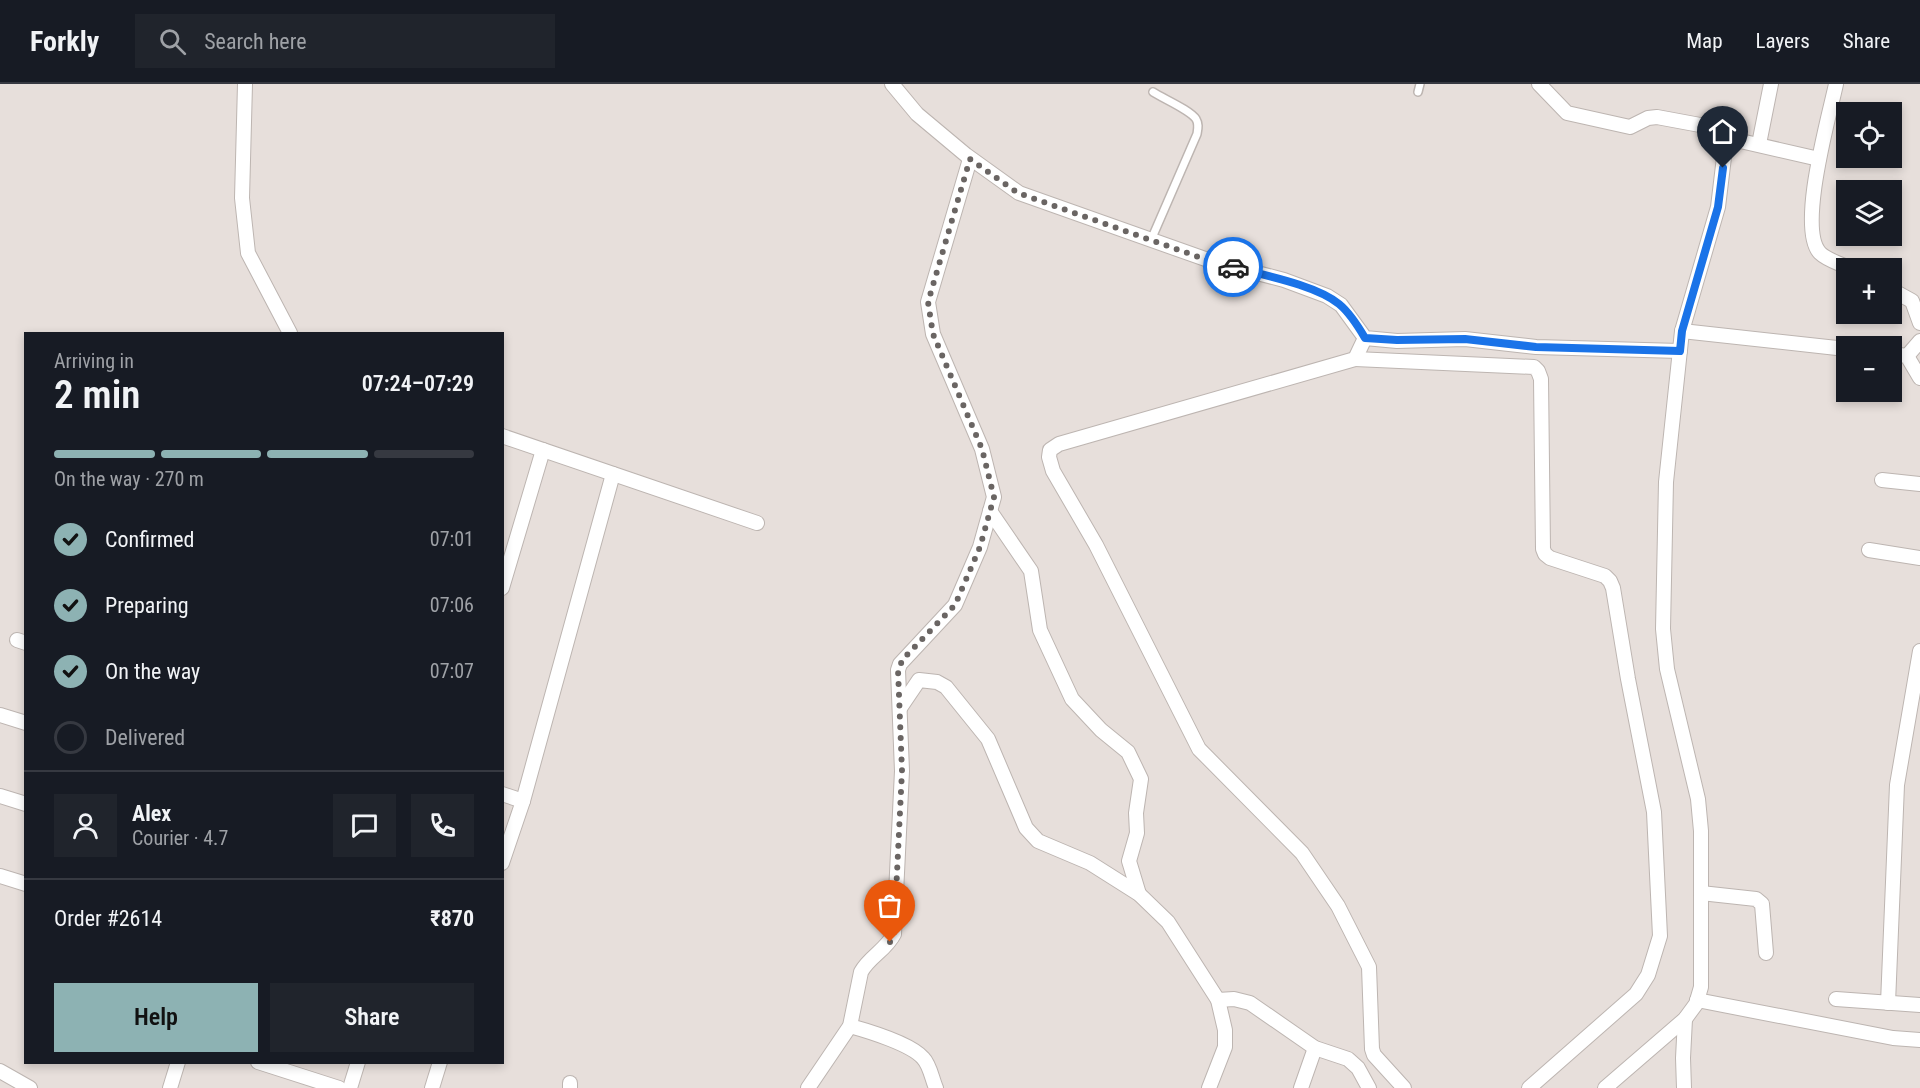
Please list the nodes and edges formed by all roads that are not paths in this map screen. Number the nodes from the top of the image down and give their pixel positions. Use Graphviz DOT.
graph roads {
  1 [pos="245,84"];
  2 [pos="892,84"];
  3 [pos="1420,84"];
  4 [pos="1539,84"];
  5 [pos="1771,84"];
  6 [pos="1836,84"];
  7 [pos="1418,92"];
  8 [pos="1153,93"];
  9 [pos="1723,137"];
  10 [pos="1759,144"];
  11 [pos="970,159"];
  12 [pos="1819,159"];
  13 [pos="1151,240"];
  14 [pos="1836,262"];
  15 [pos="1902,296"];
  16 [pos="1920,323"];
  17 [pos="1682,331"];
  18 [pos="289,332"];
  19 [pos="1365,338"];
  20 [pos="1920,341"];
  21 [pos="1836,348"];
  22 [pos="1680,351"];
  23 [pos="1902,355"];
  24 [pos="1907,356"];
  25 [pos="1355,359"];
  26 [pos="1920,378"];
  27 [pos="504,437"];
  28 [pos="543,450"];
  29 [pos="613,474"];
  30 [pos="1882,480"];
  31 [pos="1920,484"];
  32 [pos="990,511"];
  33 [pos="757,523"];
  34 [pos="1869,550"];
  35 [pos="1920,558"];
  36 [pos="504,581"];
  37 [pos="1920,651"];
  38 [pos="900,708"];
  39 [pos="0,715"];
  40 [pos="24,722"];
  41 [pos="504,795"];
  42 [pos="0,796"];
  43 [pos="523,801"];
  44 [pos="24,803"];
  45 [pos="504,857"];
  46 [pos="0,876"];
  47 [pos="24,883"];
  48 [pos="1701,893"];
  49 [pos="1139,894"];
  50 [pos="1766,952"];
  51 [pos="1836,999"];
  52 [pos="1218,1000"];
  53 [pos="1697,1000"];
  54 [pos="1888,1003"];
  55 [pos="1920,1005"];
  56 [pos="1685,1019"];
  57 [pos="850,1026"];
  58 [pos="1920,1040"];
  59 [pos="1315,1048"];
  60 [pos="177,1064"];
  61 [pos="357,1064"];
  62 [pos="439,1064"];
  63 [pos="279,1065"];
  64 [pos="0,1071"];
  65 [pos="30,1088"];
  66 [pos="170,1088"];
  67 [pos="339,1088"];
  68 [pos="350,1088"];
  69 [pos="432,1088"];
  70 [pos="808,1088"];
  71 [pos="936,1088"];
  72 [pos="1209,1088"];
  73 [pos="1301,1088"];
  74 [pos="1369,1088"];
  75 [pos="1404,1088"];
  76 [pos="1529,1088"];
  77 [pos="1605,1088"];
  78 [pos="1684,1088"];
  1 -- 18 [label="street"];
  2 -- 11 [label="street"];
  3 -- 7 [label="lane"];
  4 -- 9 [label="street"];
  5 -- 10 [label="street"];
  6 -- 12 [label="street"];
  8 -- 13 [label="lane"];
  9 -- 10 [label="street"];
  9 -- 17 [label="street"];
  10 -- 12 [label="street"];
  11 -- 13 [label="street"];
  11 -- 32 [label="street"];
  12 -- 14 [label="street"];
  13 -- 19 [label="street"];
  15 -- 16 [label="street"];
  17 -- 21 [label="street"];
  17 -- 22 [label="street"];
  19 -- 22 [label="street"];
  19 -- 25 [label="street"];
  20 -- 24 [label="street"];
  22 -- 48 [label="street"];
  23 -- 24 [label="street"];
  24 -- 26 [label="street"];
  25 -- 75 [label="street"];
  25 -- 76 [label="street"];
  27 -- 28 [label="street"];
  28 -- 29 [label="street"];
  28 -- 36 [label="street"];
  29 -- 33 [label="street"];
  29 -- 43 [label="street"];
  30 -- 31 [label="street"];
  32 -- 38 [label="street"];
  32 -- 49 [label="street"];
  34 -- 35 [label="street"];
  37 -- 54 [label="street"];
  38 -- 49 [label="street"];
  38 -- 57 [label="street"];
  39 -- 40 [label="street"];
  41 -- 43 [label="street"];
  42 -- 44 [label="street"];
  43 -- 45 [label="street"];
  46 -- 47 [label="street"];
  48 -- 50 [label="street"];
  48 -- 53 [label="street"];
  49 -- 52 [label="street"];
  51 -- 54 [label="street"];
  52 -- 59 [label="street"];
  52 -- 72 [label="street"];
  53 -- 56 [label="street"];
  53 -- 58 [label="street"];
  54 -- 55 [label="street"];
  56 -- 77 [label="street"];
  56 -- 78 [label="street"];
  57 -- 70 [label="street"];
  57 -- 71 [label="street"];
  59 -- 73 [label="street"];
  59 -- 74 [label="street"];
  60 -- 66 [label="street"];
  61 -- 68 [label="street"];
  62 -- 69 [label="street"];
  63 -- 67 [label="street"];
  64 -- 65 [label="street"];
}
